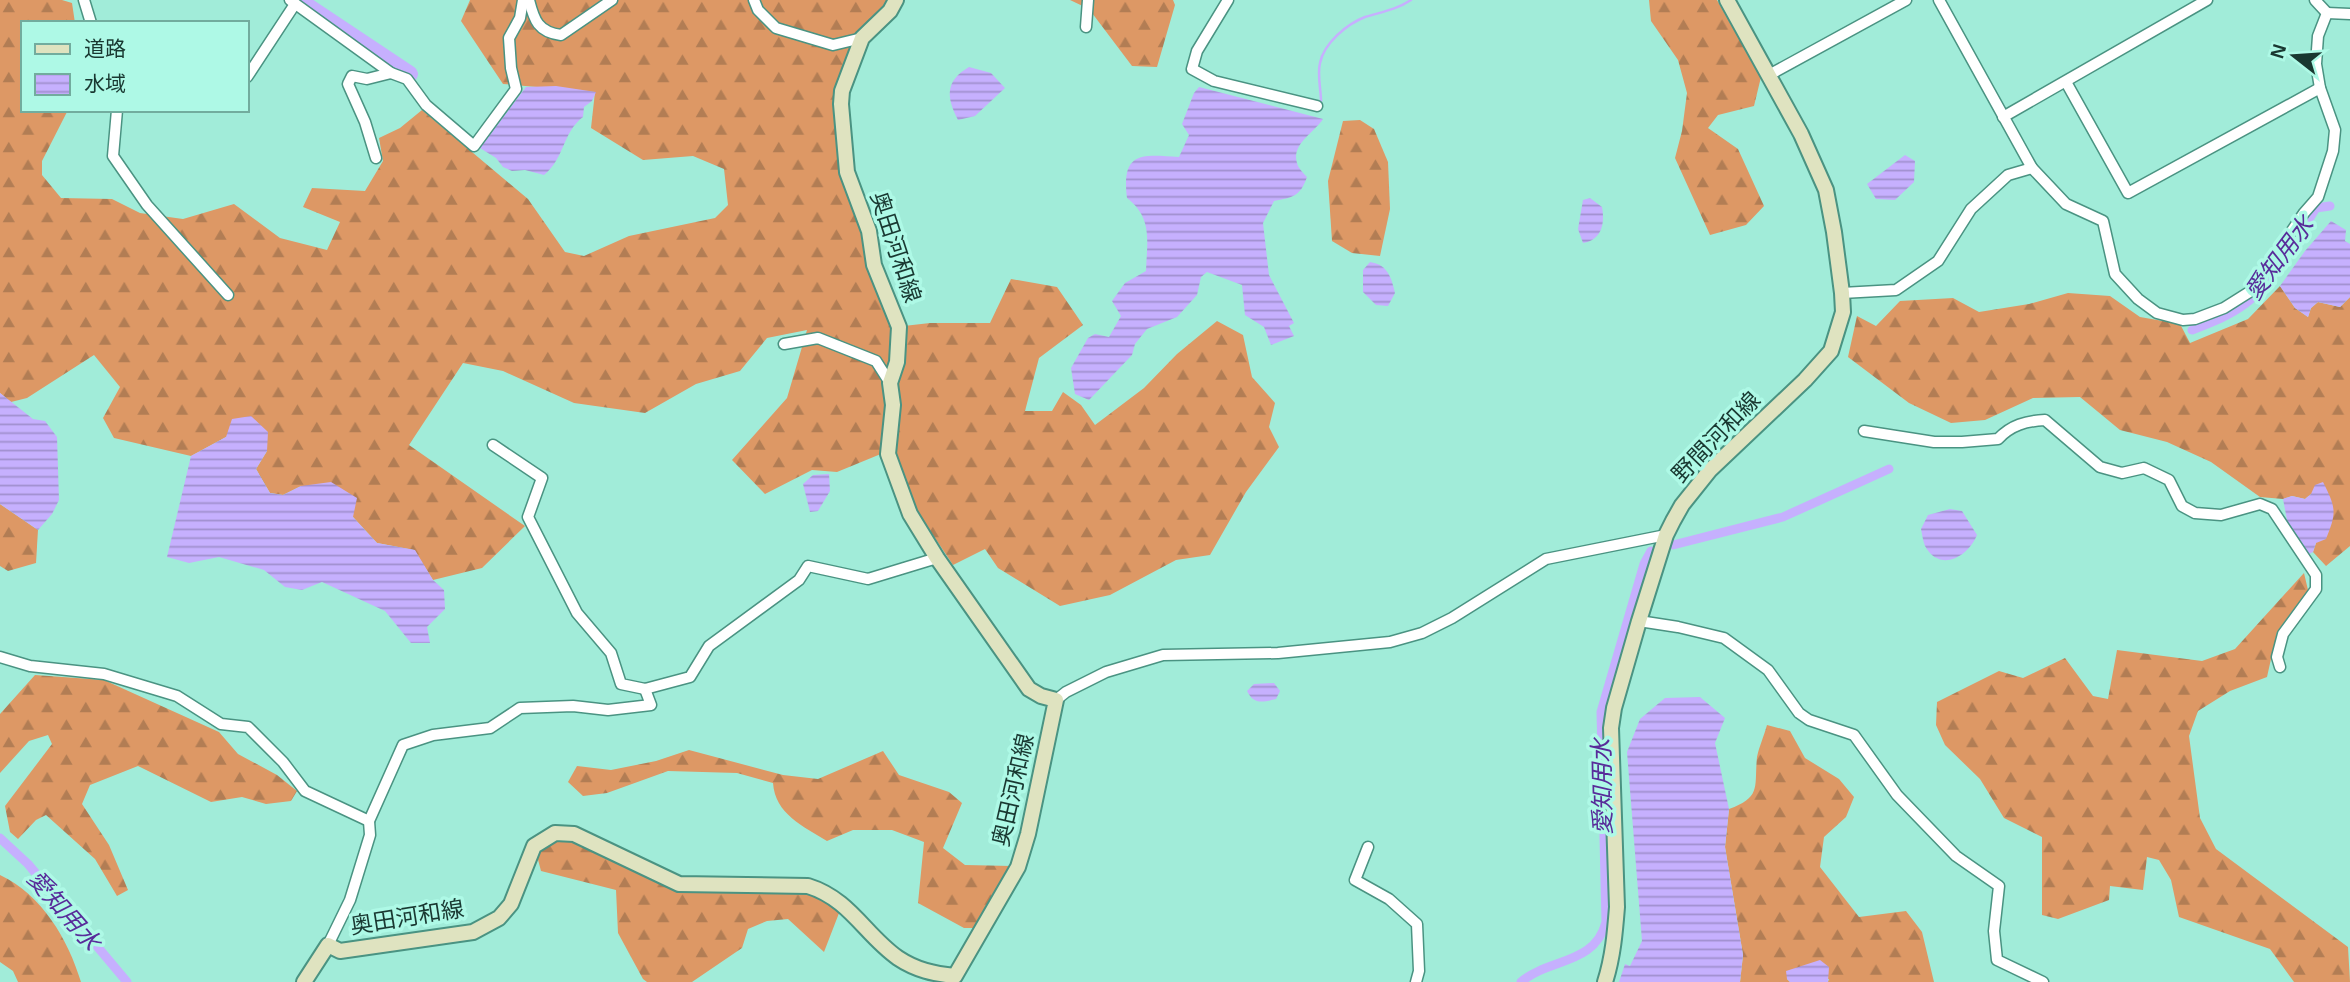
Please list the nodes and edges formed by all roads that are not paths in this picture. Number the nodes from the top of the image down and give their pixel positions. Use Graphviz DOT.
graph roads {
  1 [pos="84,0"];
  2 [pos="523,0"];
  3 [pos="529,0"];
  4 [pos="612,0"];
  5 [pos="754,0"];
  6 [pos="896,0"];
  7 [pos="1088,0"];
  8 [pos="1228,0"];
  9 [pos="1727,0"];
  10 [pos="1906,0"];
  11 [pos="1939,0"];
  12 [pos="2207,0"];
  13 [pos="2315,0"];
  14 [pos="293,2"];
  15 [pos="2327,13"];
  16 [pos="2350,14"];
  17 [pos="90,21"];
  18 [pos="1086,27"];
  19 [pos="862,38"];
  20 [pos="391,73"];
  21 [pos="248,75"];
  22 [pos="1769,75"];
  23 [pos="2066,82"];
  24 [pos="2320,88"];
  25 [pos="1317,106"];
  26 [pos="117,112"];
  27 [pos="2003,117"];
  28 [pos="376,158"];
  29 [pos="2032,168"];
  30 [pos="1842,293"];
  31 [pos="228,295"];
  32 [pos="784,344"];
  33 [pos="890,383"];
  34 [pos="1864,431"];
  35 [pos="493,446"];
  36 [pos="1665,535"];
  37 [pos="937,558"];
  38 [pos="1639,621"];
  39 [pos="0,657"];
  40 [pos="2280,667"];
  41 [pos="645,689"];
  42 [pos="1056,700"];
  43 [pos="369,821"];
  44 [pos="1368,847"];
  45 [pos="328,945"];
  46 [pos="955,979"];
  47 [pos="304,982"];
  48 [pos="1416,982"];
  49 [pos="1605,982"];
  50 [pos="2043,982"];
  1 -- 17 [label="street"];
  2 -- 20 [label="street"];
  3 -- 4 [label="street"];
  5 -- 19 [label="street"];
  6 -- 19 [label="main road, 奥田河和線"];
  7 -- 18 [label="street"];
  8 -- 25 [label="street"];
  9 -- 22 [label="main road, 野間河和線"];
  10 -- 22 [label="street"];
  11 -- 27 [label="street"];
  12 -- 23 [label="street"];
  13 -- 15 [label="street"];
  14 -- 20 [label="street"];
  14 -- 21 [label="street"];
  15 -- 16 [label="street"];
  15 -- 24 [label="street"];
  19 -- 33 [label="main road, 奥田河和線"];
  20 -- 28 [label="street"];
  22 -- 30 [label="main road, 野間河和線"];
  23 -- 24 [label="street"];
  23 -- 27 [label="street"];
  24 -- 29 [label="street"];
  26 -- 31 [label="street"];
  27 -- 29 [label="street"];
  29 -- 30 [label="street"];
  30 -- 36 [label="main road, 野間河和線"];
  32 -- 33 [label="street"];
  33 -- 37 [label="main road, 奥田河和線"];
  34 -- 40 [label="street"];
  35 -- 41 [label="street"];
  36 -- 38 [label="main road, 野間河和線"];
  36 -- 42 [label="street"];
  37 -- 41 [label="street"];
  37 -- 42 [label="main road, 奥田河和線"];
  38 -- 49 [label="main road, 野間河和線"];
  38 -- 50 [label="street"];
  39 -- 43 [label="street"];
  41 -- 43 [label="street"];
  42 -- 46 [label="main road, 奥田河和線"];
  43 -- 45 [label="street"];
  44 -- 48 [label="street"];
  45 -- 46 [label="main road, 奥田河和線"];
  45 -- 47 [label="main road, 奥田河和線"];
}
